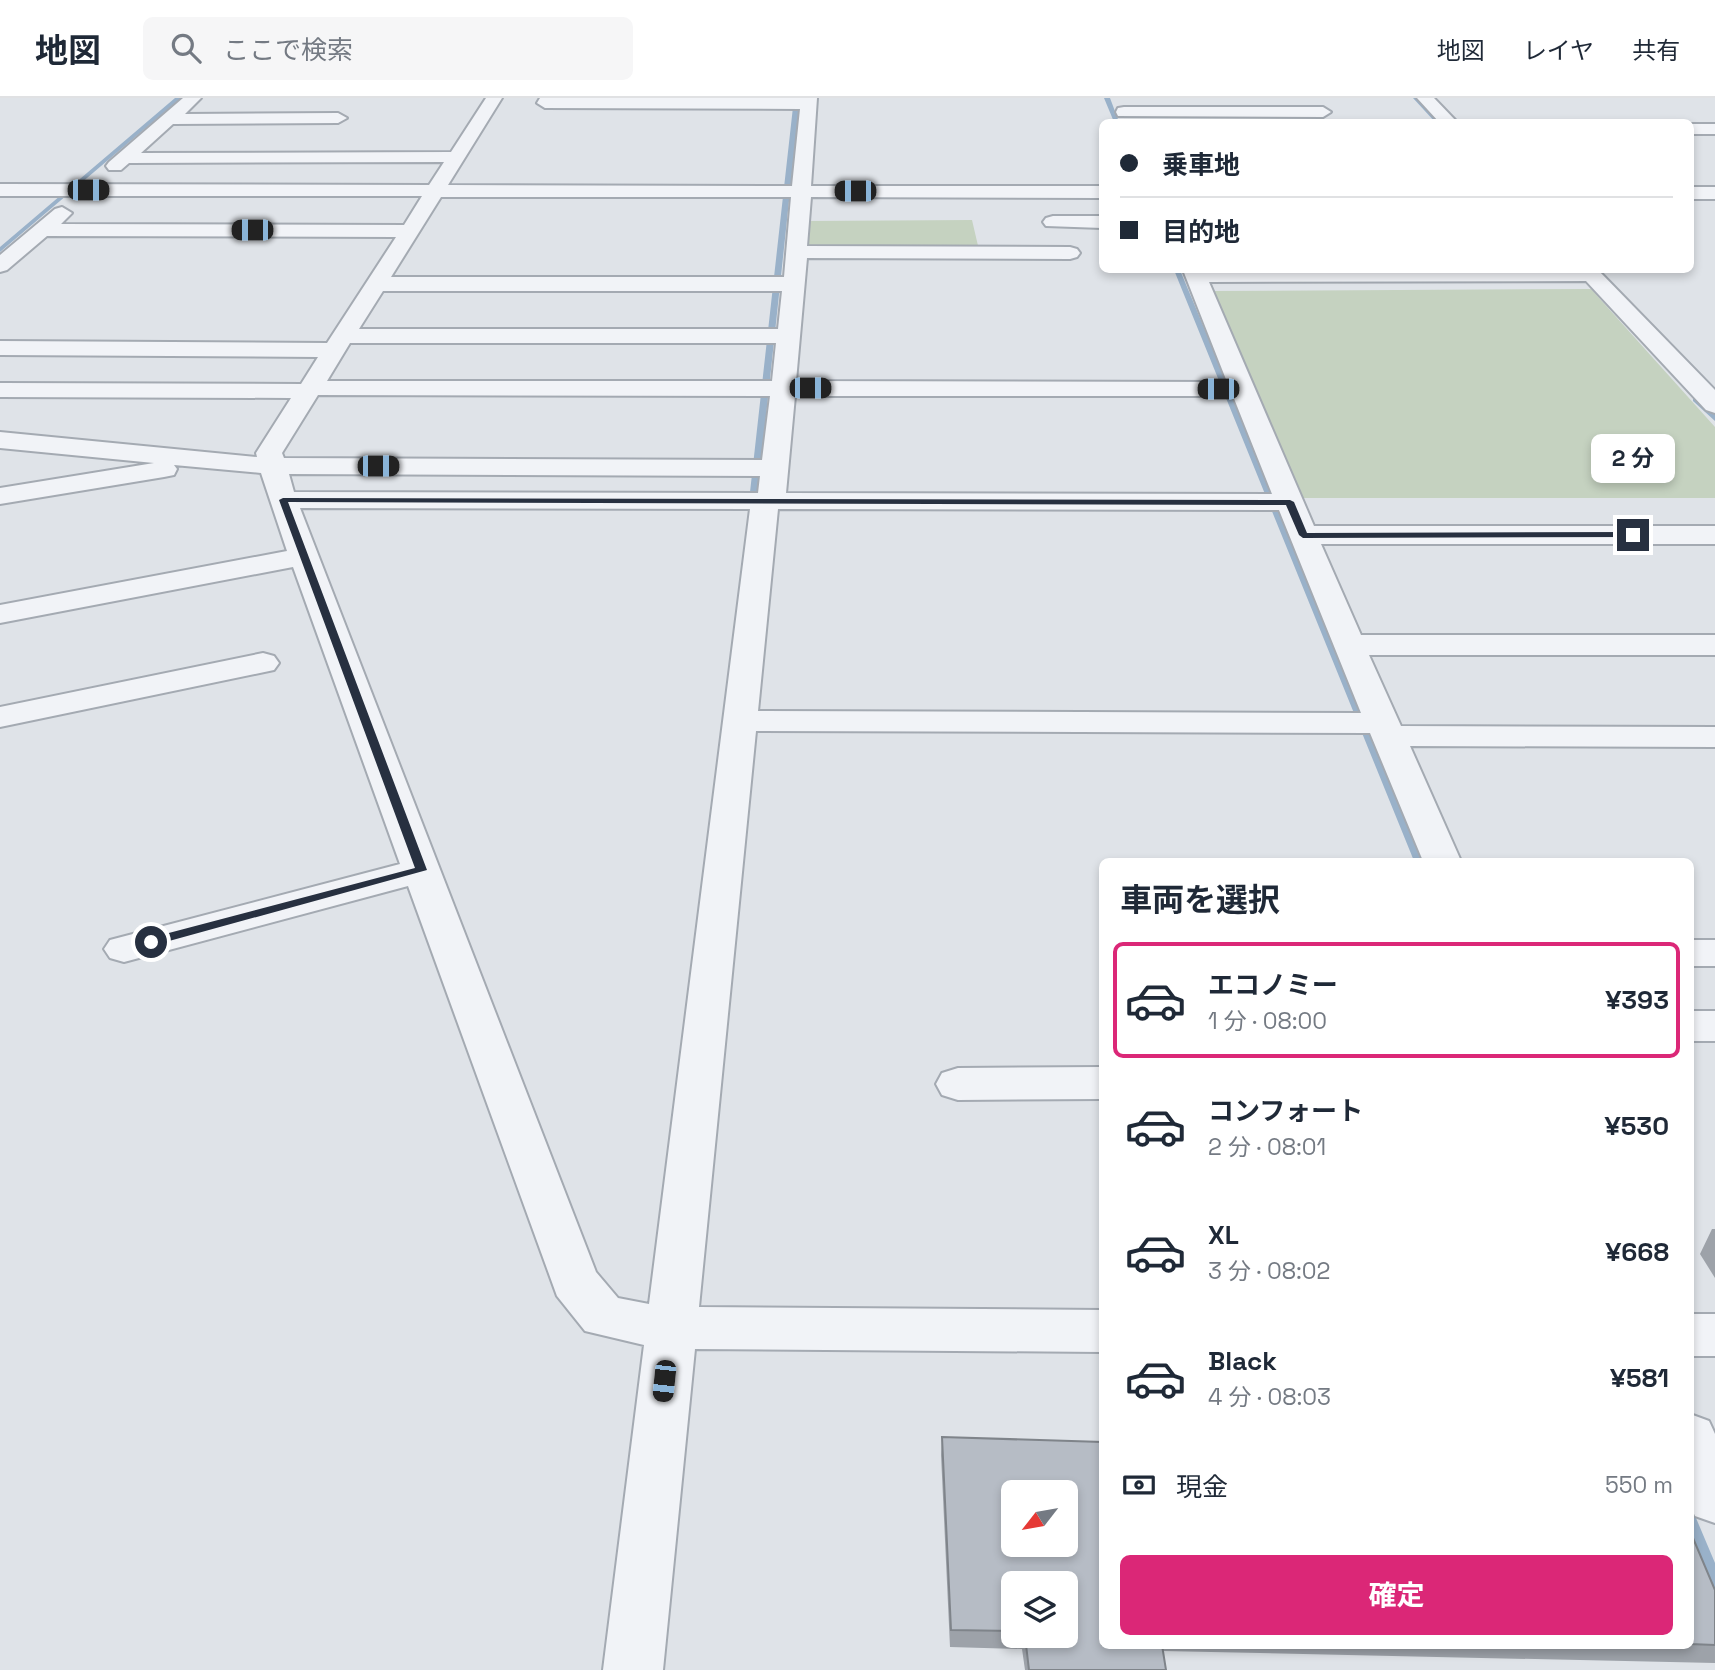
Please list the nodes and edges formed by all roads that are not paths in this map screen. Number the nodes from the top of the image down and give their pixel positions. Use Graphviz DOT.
graph roads {
  1 [pos="193,98"];
  2 [pos="494,98"];
  3 [pos="548,98"];
  4 [pos="1424,98"];
  5 [pos="803,103"];
  6 [pos="1123,111"];
  7 [pos="1323,112"];
  8 [pos="338,118"];
  9 [pos="169,119"];
  10 [pos="1445,119"];
  11 [pos="1694,129"];
  12 [pos="1715,130"];
  13 [pos="319,149"];
  14 [pos="460,153"];
  15 [pos="124,158"];
  16 [pos="0,190"];
  17 [pos="77,190"];
  18 [pos="435,190"];
  19 [pos="1099,192"];
  20 [pos="1694,193"];
  21 [pos="1715,193"];
  22 [pos="793,195"];
  23 [pos="1065,204"];
  24 [pos="64,211"];
  25 [pos="270,211"];
  26 [pos="394,211"];
  27 [pos="416,221"];
  28 [pos="1053,222"];
  29 [pos="1099,222"];
  30 [pos="43,230"];
  31 [pos="20,249"];
  32 [pos="180,250"];
  33 [pos="234,251"];
  34 [pos="302,251"];
  35 [pos="369,252"];
  36 [pos="396,252"];
  37 [pos="1070,253"];
  38 [pos="0,266"];
  39 [pos="1195,273"];
  40 [pos="1585,273"];
  41 [pos="787,276"];
  42 [pos="376,284"];
  43 [pos="339,343"];
  44 [pos="0,348"];
  45 [pos="775,361"];
  46 [pos="309,389"];
  47 [pos="1231,389"];
  48 [pos="0,390"];
  49 [pos="1710,395"];
  50 [pos="0,440"];
  51 [pos="214,461"];
  52 [pos="278,483"];
  53 [pos="761,484"];
  54 [pos="0,496"];
  55 [pos="1279,502"];
  56 [pos="1303,535"];
  57 [pos="1715,535"];
  58 [pos="305,556"];
  59 [pos="0,614"];
  60 [pos="1349,645"];
  61 [pos="1715,645"];
  62 [pos="263,663"];
  63 [pos="0,717"];
  64 [pos="738,721"];
  65 [pos="1374,726"];
  66 [pos="1715,737"];
  67 [pos="1440,858"];
  68 [pos="421,870"];
  69 [pos="124,949"];
  70 [pos="1694,953"];
  71 [pos="1715,953"];
  72 [pos="1694,1026"];
  73 [pos="1715,1026"];
  74 [pos="1099,1083"];
  75 [pos="958,1084"];
  76 [pos="657,1328"];
  77 [pos="1099,1331"];
  78 [pos="1694,1335"];
  79 [pos="1715,1335"];
  80 [pos="1694,1447"];
  81 [pos="1715,1497"];
  82 [pos="633,1670"];
  1 -- 9 [label="street"];
  2 -- 14 [label="street"];
  3 -- 5 [label="street"];
  4 -- 10 [label="street"];
  5 -- 22 [label="street"];
  6 -- 7 [label="street"];
  8 -- 9 [label="street"];
  9 -- 15 [label="street"];
  11 -- 12 [label="street"];
  13 -- 14 [label="street"];
  14 -- 15 [label="street"];
  14 -- 18 [label="street"];
  15 -- 17 [label="street"];
  16 -- 17 [label="street"];
  17 -- 18 [label="street"];
  17 -- 24 [label="street"];
  18 -- 22 [label="street"];
  18 -- 27 [label="street"];
  19 -- 22 [label="street"];
  20 -- 21 [label="street"];
  22 -- 23 [label="street"];
  22 -- 41 [label="street"];
  24 -- 25 [label="street"];
  24 -- 30 [label="street"];
  26 -- 27 [label="street"];
  27 -- 30 [label="street"];
  27 -- 36 [label="street"];
  28 -- 29 [label="street"];
  30 -- 31 [label="street"];
  31 -- 32 [label="street"];
  31 -- 38 [label="street"];
  33 -- 34 [label="street"];
  35 -- 36 [label="street"];
  36 -- 42 [label="street"];
  37 -- 41 [label="street"];
  39 -- 40 [label="street"];
  39 -- 47 [label="street"];
  40 -- 49 [label="street"];
  41 -- 42 [label="street"];
  41 -- 45 [label="street"];
  42 -- 43 [label="street"];
  43 -- 44 [label="street"];
  43 -- 45 [label="street"];
  43 -- 46 [label="street"];
  45 -- 46 [label="street"];
  45 -- 47 [label="street"];
  45 -- 53 [label="street"];
  46 -- 48 [label="street"];
  46 -- 52 [label="street"];
  47 -- 55 [label="street"];
  50 -- 51 [label="street"];
  51 -- 52 [label="street"];
  51 -- 54 [label="street"];
  52 -- 53 [label="street"];
  52 -- 58 [label="street"];
  53 -- 55 [label="street"];
  53 -- 64 [label="street"];
  55 -- 56 [label="street"];
  56 -- 57 [label="street"];
  56 -- 60 [label="street"];
  58 -- 59 [label="street"];
  58 -- 68 [label="street"];
  60 -- 61 [label="street"];
  60 -- 65 [label="street"];
  62 -- 63 [label="street"];
  64 -- 65 [label="street"];
  64 -- 76 [label="street"];
  65 -- 66 [label="street"];
  65 -- 67 [label="street"];
  68 -- 69 [label="street"];
  68 -- 76 [label="street"];
  70 -- 71 [label="street"];
  72 -- 73 [label="street"];
  74 -- 75 [label="street"];
  76 -- 77 [label="street"];
  76 -- 82 [label="street"];
  78 -- 79 [label="street"];
  80 -- 81 [label="street"];
}
